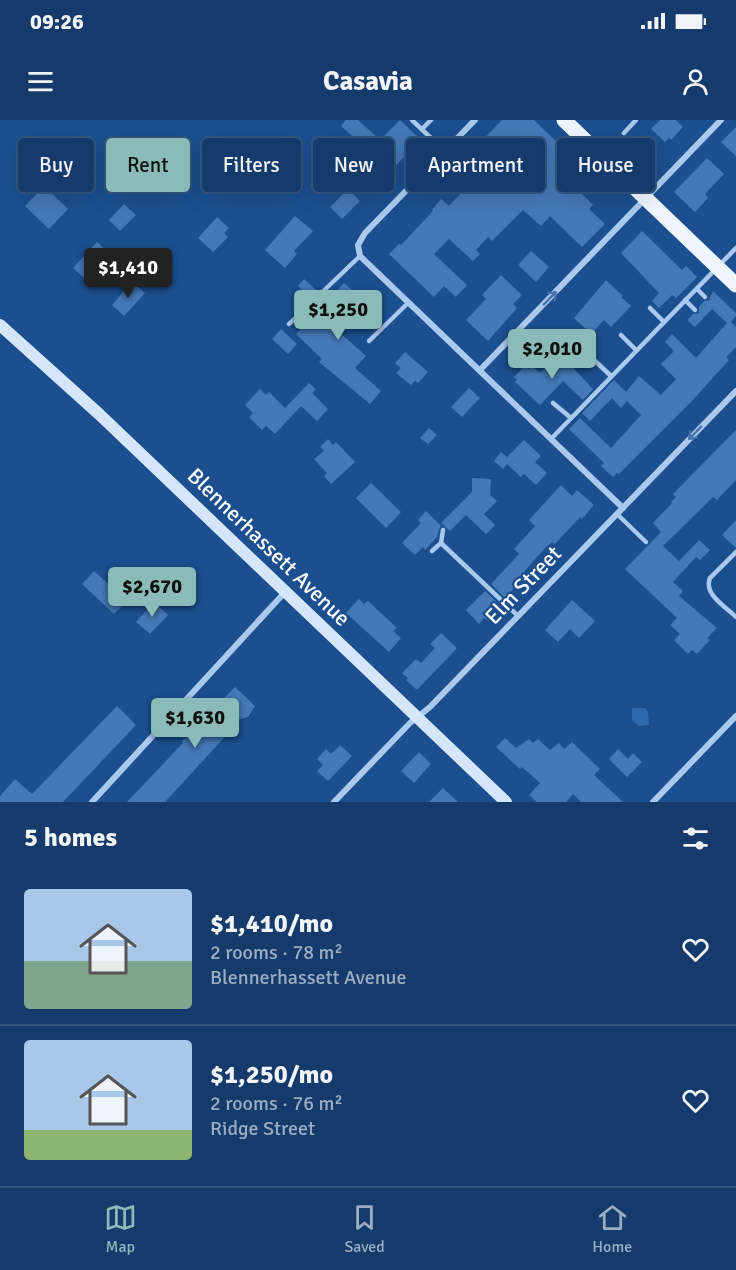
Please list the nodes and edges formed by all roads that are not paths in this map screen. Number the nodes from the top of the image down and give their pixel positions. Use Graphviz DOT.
graph roads {
  1 [pos="412,120"];
  2 [pos="431,120"];
  3 [pos="564,120"];
  4 [pos="636,120"];
  5 [pos="721,120"];
  6 [pos="472,121"];
  7 [pos="422,129"];
  8 [pos="624,132"];
  9 [pos="433,138"];
  10 [pos="456,138"];
  11 [pos="406,191"];
  12 [pos="646,199"];
  13 [pos="736,248"];
  14 [pos="360,256"];
  15 [pos="718,268"];
  16 [pos="736,285"];
  17 [pos="697,289"];
  18 [pos="705,297"];
  19 [pos="686,300"];
  20 [pos="408,303"];
  21 [pos="650,308"];
  22 [pos="695,310"];
  23 [pos="664,322"];
  24 [pos="289,324"];
  25 [pos="0,325"];
  26 [pos="621,335"];
  27 [pos="369,341"];
  28 [pos="636,350"];
  29 [pos="592,358"];
  30 [pos="480,370"];
  31 [pos="611,376"];
  32 [pos="736,392"];
  33 [pos="553,403"];
  34 [pos="571,418"];
  35 [pos="551,439"];
  36 [pos="623,508"];
  37 [pos="617,514"];
  38 [pos="443,530"];
  39 [pos="646,542"];
  40 [pos="441,543"];
  41 [pos="432,551"];
  42 [pos="736,552"];
  43 [pos="286,591"];
  44 [pos="518,616"];
  45 [pos="736,617"];
  46 [pos="736,716"];
  47 [pos="418,718"];
  48 [pos="92,802"];
  49 [pos="334,802"];
  50 [pos="506,802"];
  51 [pos="653,802"];
  1 -- 7 [label="lane"];
  2 -- 7 [label="lane"];
  3 -- 12 [label="main road"];
  4 -- 8 [label="lane"];
  5 -- 12 [label="street"];
  6 -- 10 [label="street"];
  7 -- 9 [label="lane"];
  11 -- 14 [label="street"];
  12 -- 15 [label="main road"];
  30 -- 12 [label="street, one-way"];
  13 -- 15 [label="lane"];
  14 -- 20 [label="street"];
  14 -- 24 [label="lane"];
  15 -- 16 [label="main road"];
  15 -- 17 [label="lane"];
  17 -- 18 [label="lane"];
  17 -- 19 [label="lane"];
  19 -- 22 [label="lane"];
  19 -- 23 [label="lane"];
  20 -- 27 [label="lane"];
  20 -- 30 [label="street"];
  21 -- 23 [label="lane"];
  23 -- 28 [label="lane"];
  25 -- 43 [label="street, Blennerhassett Avenue"];
  26 -- 28 [label="lane"];
  28 -- 31 [label="lane"];
  29 -- 31 [label="lane"];
  30 -- 35 [label="street"];
  31 -- 34 [label="lane"];
  32 -- 36 [label="street, Elm Street, one-way"];
  33 -- 34 [label="lane"];
  34 -- 35 [label="lane"];
  35 -- 36 [label="street"];
  36 -- 37 [label="street, Elm Street"];
  37 -- 39 [label="lane"];
  37 -- 44 [label="street, Elm Street"];
  38 -- 40 [label="lane"];
  40 -- 41 [label="lane"];
  40 -- 44 [label="lane"];
  42 -- 45 [label="lane"];
  43 -- 47 [label="street, Blennerhassett Avenue"];
  43 -- 48 [label="street"];
  44 -- 47 [label="street, Elm Street"];
  46 -- 51 [label="street"];
  47 -- 49 [label="street, Elm Street"];
  47 -- 50 [label="street, Blennerhassett Avenue"];
}
